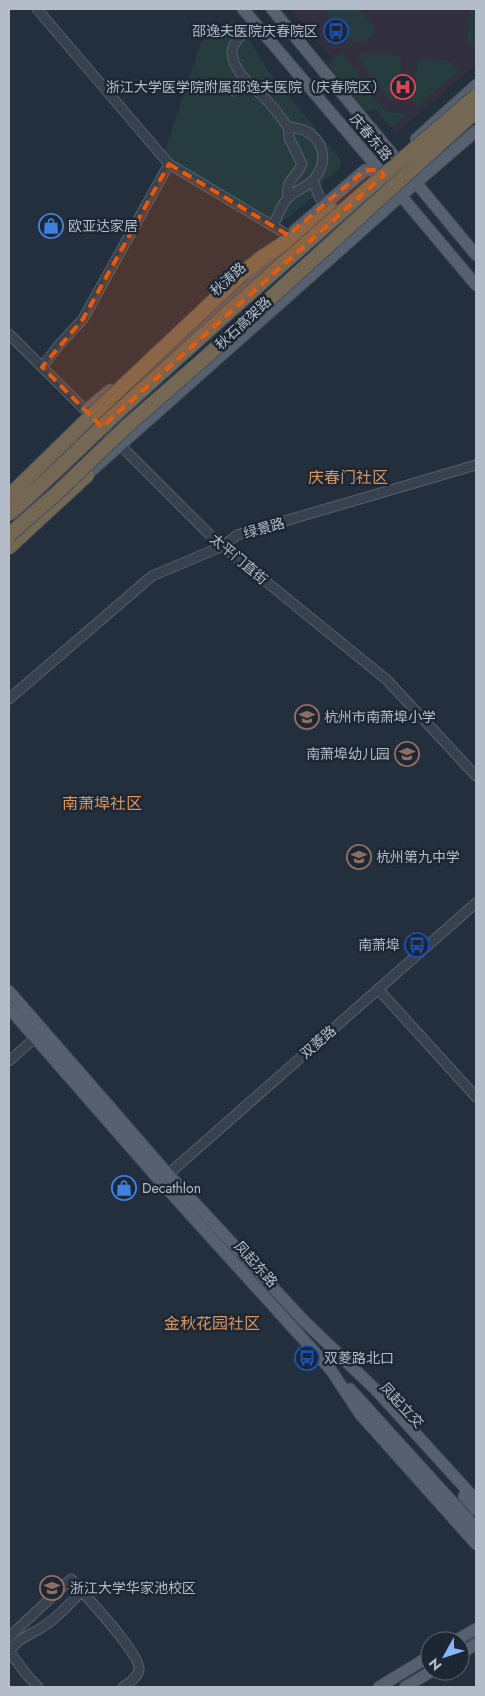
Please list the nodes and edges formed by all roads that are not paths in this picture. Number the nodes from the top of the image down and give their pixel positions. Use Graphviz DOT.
graph roads {
  1 [pos="37,9"];
  2 [pos="243,9"];
  3 [pos="272,9"];
  4 [pos="248,29"];
  5 [pos="246,80"];
  6 [pos="476,85"];
  7 [pos="234,91"];
  8 [pos="476,96"];
  9 [pos="476,111"];
  10 [pos="288,127"];
  11 [pos="476,131"];
  12 [pos="395,156"];
  13 [pos="169,164"];
  14 [pos="380,170"];
  15 [pos="313,181"];
  16 [pos="417,183"];
  17 [pos="401,195"];
  18 [pos="288,198"];
  19 [pos="321,200"];
  20 [pos="333,211"];
  21 [pos="273,226"];
  22 [pos="288,235"];
  23 [pos="476,255"];
  24 [pos="476,285"];
  25 [pos="9,334"];
  26 [pos="42,367"];
  27 [pos="86,410"];
  28 [pos="96,420"];
  29 [pos="120,445"];
  30 [pos="476,465"];
  31 [pos="87,475"];
  32 [pos="9,497"];
  33 [pos="9,504"];
  34 [pos="9,514"];
  35 [pos="11,541"];
  36 [pos="223,546"];
  37 [pos="9,699"];
  38 [pos="476,776"];
  39 [pos="476,903"];
  40 [pos="378,989"];
  41 [pos="9,992"];
  42 [pos="9,1008"];
  43 [pos="35,1038"];
  44 [pos="9,1061"];
  45 [pos="476,1098"];
  46 [pos="164,1177"];
  47 [pos="304,1321"];
  48 [pos="331,1370"];
  49 [pos="372,1403"];
  50 [pos="476,1500"];
  51 [pos="476,1510"];
  52 [pos="476,1528"];
  53 [pos="476,1544"];
  54 [pos="82,1592"];
  55 [pos="9,1636"];
  56 [pos="9,1651"];
  57 [pos="420,1662"];
  58 [pos="420,1678"];
  59 [pos="38,1687"];
  60 [pos="123,1687"];
  61 [pos="379,1687"];
  62 [pos="405,1687"];
  1 -- 13 [label="street"];
  2 -- 14 [label="main road, 庆春东路"];
  3 -- 12 [label="main road, 庆春东路"];
  4 -- 5 [label="street"];
  5 -- 7 [label="street"];
  5 -- 10 [label="street"];
  6 -- 12 [label="main road, 秋涛路"];
  8 -- 34 [label="highway, 秋石高架路, bridge"];
  9 -- 35 [label="highway, 秋石高架路, bridge"];
  10 -- 15 [label="street"];
  10 -- 18 [label="street"];
  11 -- 16 [label="main road"];
  12 -- 14 [label="main road, 秋涛路"];
  12 -- 16 [label="main road, 庆春东路"];
  13 -- 21 [label="street"];
  13 -- 26 [label="street"];
  14 -- 17 [label="main road, 庆春东路"];
  14 -- 20 [label="main road, 秋涛路"];
  14 -- 22 [label="main road"];
  15 -- 18 [label="street"];
  15 -- 19 [label="street"];
  16 -- 17 [label="main road"];
  16 -- 23 [label="main road, 庆春东路"];
  17 -- 24 [label="main road, 庆春东路"];
  17 -- 29 [label="main road"];
  18 -- 21 [label="street"];
  20 -- 28 [label="main road, 秋涛路"];
  20 -- 32 [label="highway, bridge"];
  21 -- 22 [label="street"];
  22 -- 27 [label="main road"];
  25 -- 26 [label="street, 太平门直街"];
  26 -- 27 [label="street, 太平门直街"];
  27 -- 28 [label="street, 太平门直街"];
  28 -- 29 [label="street, 太平门直街"];
  28 -- 33 [label="main road, 秋涛路"];
  29 -- 31 [label="main road"];
  29 -- 36 [label="street, 太平门直街"];
  30 -- 36 [label="street, 绿景路"];
  31 -- 35 [label="highway"];
  36 -- 37 [label="street, 绿景路"];
  36 -- 38 [label="street, 太平门直街"];
  39 -- 40 [label="street, 双菱路"];
  40 -- 45 [label="street"];
  40 -- 46 [label="street, 双菱路"];
  41 -- 46 [label="main road, 凤起东路"];
  42 -- 43 [label="main road, 凤起东路"];
  43 -- 44 [label="street"];
  43 -- 46 [label="main road, 凤起东路"];
  46 -- 47 [label="main road, 凤起东路"];
  46 -- 48 [label="main road, 凤起东路"];
  47 -- 49 [label="main road, 凤起立交"];
  47 -- 50 [label="main road, 凤起东路"];
  48 -- 49 [label="main road, 凤起立交"];
  48 -- 53 [label="main road, 凤起东路"];
  49 -- 51 [label="main road, 凤起立交"];
  49 -- 52 [label="main road, 凤起立交"];
  54 -- 55 [label="street"];
  54 -- 56 [label="street"];
  54 -- 60 [label="street"];
  56 -- 59 [label="street"];
  57 -- 61 [label="main road"];
  58 -- 62 [label="main road"];
}
